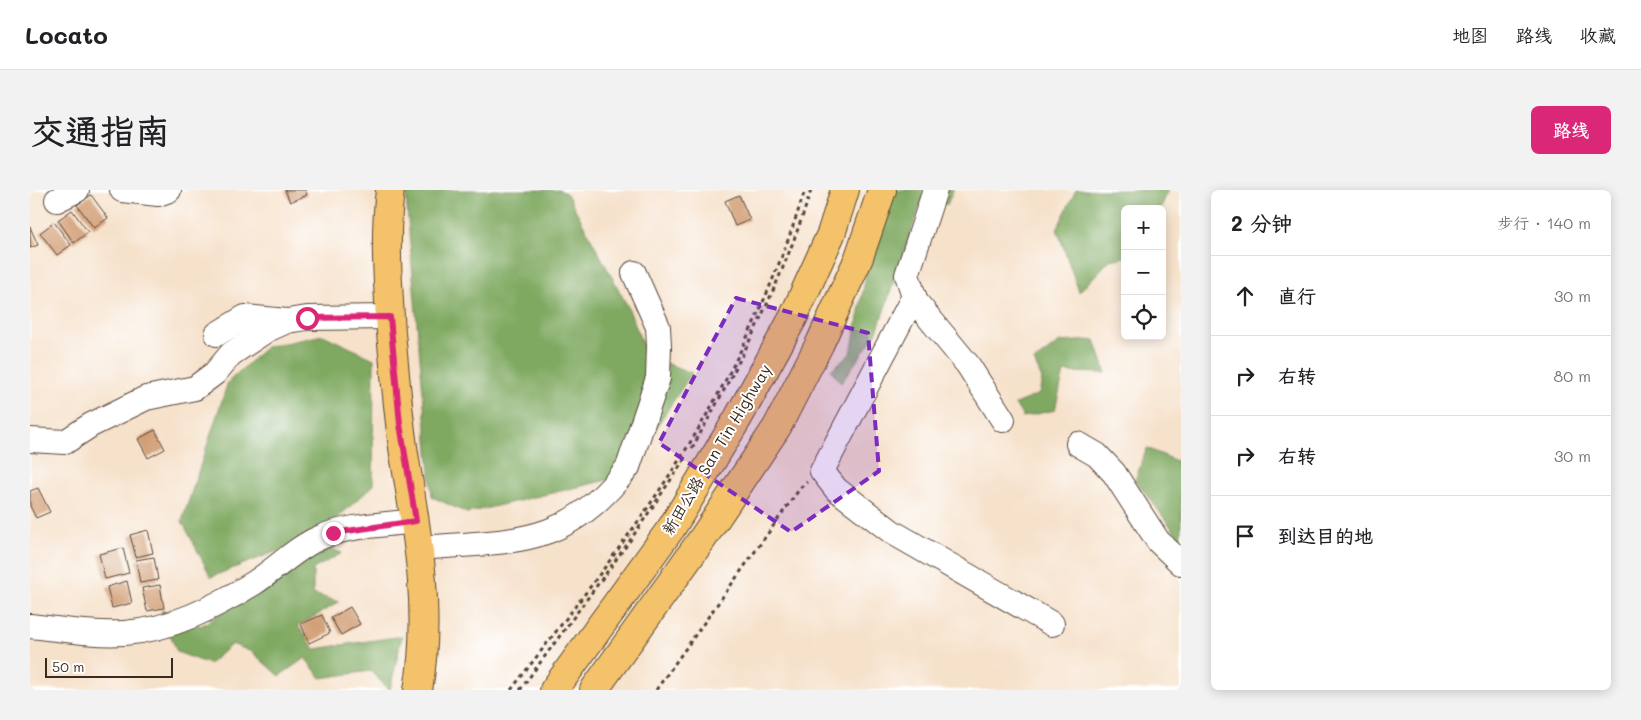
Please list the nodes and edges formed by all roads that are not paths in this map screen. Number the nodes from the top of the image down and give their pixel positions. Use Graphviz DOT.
graph roads {
  1 [pos="122,190"];
  2 [pos="168,190"];
  3 [pos="390,190"];
  4 [pos="845,190"];
  5 [pos="882,190"];
  6 [pos="935,190"];
  7 [pos="634,273"];
  8 [pos="914,296"];
  9 [pos="390,317"];
  10 [pos="287,321"];
  11 [pos="217,334"];
  12 [pos="1003,420"];
  13 [pos="30,440"];
  14 [pos="1078,444"];
  15 [pos="416,521"];
  16 [pos="420,548"];
  17 [pos="1181,563"];
  18 [pos="1052,624"];
  19 [pos="30,626"];
  20 [pos="418,690"];
  21 [pos="554,690"];
  22 [pos="594,690"];
  1 -- 2 [label="street"];
  3 -- 9 [label="main road"];
  4 -- 21 [label="main road, 新田公路 San Tin Highway"];
  5 -- 22 [label="main road, 新田公路 San Tin Highway"];
  6 -- 8 [label="street"];
  7 -- 16 [label="street"];
  8 -- 12 [label="street"];
  8 -- 18 [label="street"];
  9 -- 10 [label="street"];
  9 -- 15 [label="main road"];
  10 -- 11 [label="street"];
  10 -- 13 [label="street"];
  14 -- 17 [label="street"];
  15 -- 16 [label="main road"];
  15 -- 19 [label="street"];
  16 -- 20 [label="main road"];
}
